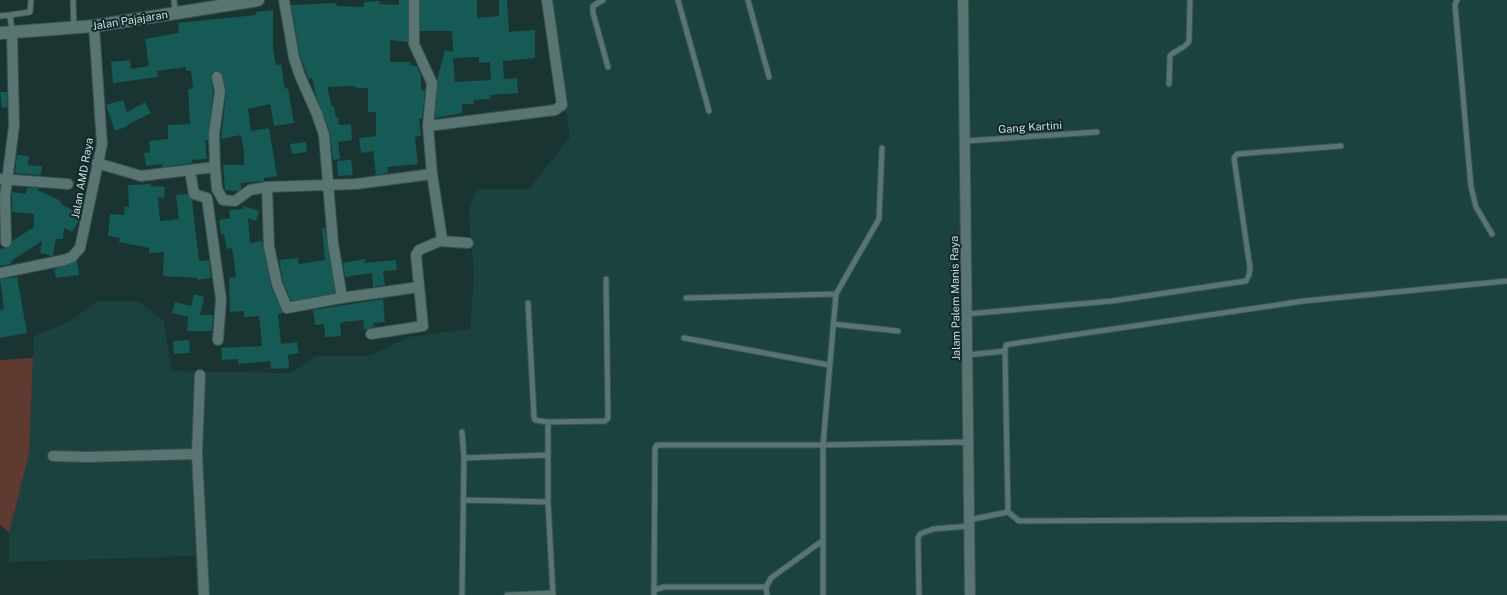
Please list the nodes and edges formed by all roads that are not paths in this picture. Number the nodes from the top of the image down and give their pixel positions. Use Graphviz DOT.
graph roads {
  1 [pos="31,0"];
  2 [pos="73,0"];
  3 [pos="174,0"];
  4 [pos="258,0"];
  5 [pos="284,0"];
  6 [pos="414,0"];
  7 [pos="547,0"];
  8 [pos="603,0"];
  9 [pos="678,0"];
  10 [pos="748,0"];
  11 [pos="963,0"];
  12 [pos="1190,0"];
  13 [pos="1457,0"];
  14 [pos="175,13"];
  15 [pos="10,15"];
  16 [pos="0,16"];
  17 [pos="94,26"];
  18 [pos="74,28"];
  19 [pos="6,33"];
  20 [pos="608,67"];
  21 [pos="217,77"];
  22 [pos="769,77"];
  23 [pos="1169,84"];
  24 [pos="709,111"];
  25 [pos="428,126"];
  26 [pos="1097,132"];
  27 [pos="965,141"];
  28 [pos="1341,146"];
  29 [pos="882,148"];
  30 [pos="97,163"];
  31 [pos="215,167"];
  32 [pos="190,170"];
  33 [pos="432,174"];
  34 [pos="3,179"];
  35 [pos="68,184"];
  36 [pos="329,184"];
  37 [pos="267,187"];
  38 [pos="1492,234"];
  39 [pos="6,242"];
  40 [pos="440,242"];
  41 [pos="468,243"];
  42 [pos="0,273"];
  43 [pos="606,279"];
  44 [pos="1507,281"];
  45 [pos="420,287"];
  46 [pos="836,294"];
  47 [pos="342,298"];
  48 [pos="686,298"];
  49 [pos="528,303"];
  50 [pos="967,314"];
  51 [pos="833,324"];
  52 [pos="898,331"];
  53 [pos="371,334"];
  54 [pos="684,338"];
  55 [pos="218,340"];
  56 [pos="1004,351"];
  57 [pos="968,355"];
  58 [pos="829,365"];
  59 [pos="200,375"];
  60 [pos="548,422"];
  61 [pos="462,432"];
  62 [pos="969,442"];
  63 [pos="823,445"];
  64 [pos="197,454"];
  65 [pos="547,455"];
  66 [pos="53,456"];
  67 [pos="464,458"];
  68 [pos="463,500"];
  69 [pos="548,502"];
  70 [pos="1008,512"];
  71 [pos="1507,518"];
  72 [pos="969,523"];
  73 [pos="822,540"];
  74 [pos="766,588"];
  75 [pos="654,593"];
  76 [pos="553,594"];
  77 [pos="204,595"];
  78 [pos="462,595"];
  79 [pos="506,595"];
  80 [pos="767,595"];
  81 [pos="822,595"];
  82 [pos="919,595"];
  83 [pos="970,595"];
  1 -- 15 [label="lane"];
  2 -- 18 [label="lane"];
  3 -- 14 [label="lane"];
  4 -- 14 [label="main road, Jalan Pajajaran"];
  5 -- 36 [label="street"];
  6 -- 25 [label="street"];
  7 -- 25 [label="street"];
  8 -- 20 [label="lane"];
  9 -- 24 [label="lane"];
  10 -- 22 [label="lane"];
  11 -- 27 [label="street, Jalam Palem Manis Raya"];
  12 -- 23 [label="lane"];
  13 -- 38 [label="lane"];
  14 -- 17 [label="main road, Jalan Pajajaran"];
  15 -- 16 [label="lane"];
  15 -- 19 [label="lane"];
  17 -- 18 [label="main road, Jalan Pajajaran"];
  17 -- 30 [label="street, Jalan AMD Raya"];
  18 -- 19 [label="main road, Jalan Pajajaran"];
  19 -- 34 [label="street"];
  21 -- 31 [label="street"];
  25 -- 33 [label="street"];
  26 -- 27 [label="lane, Gang Kartini"];
  27 -- 50 [label="street, Jalam Palem Manis Raya"];
  28 -- 50 [label="lane"];
  29 -- 46 [label="lane"];
  30 -- 32 [label="street"];
  30 -- 42 [label="street, Jalan AMD Raya"];
  31 -- 32 [label="street"];
  31 -- 37 [label="street"];
  32 -- 55 [label="street"];
  33 -- 36 [label="street"];
  33 -- 40 [label="street"];
  34 -- 35 [label="street"];
  34 -- 39 [label="street"];
  36 -- 37 [label="street"];
  36 -- 47 [label="street"];
  37 -- 47 [label="street"];
  40 -- 41 [label="street"];
  40 -- 45 [label="street"];
  43 -- 60 [label="lane"];
  44 -- 56 [label="lane"];
  45 -- 47 [label="street"];
  45 -- 53 [label="street"];
  46 -- 48 [label="lane"];
  46 -- 51 [label="lane"];
  49 -- 60 [label="lane"];
  50 -- 57 [label="street, Jalam Palem Manis Raya"];
  51 -- 52 [label="lane"];
  51 -- 58 [label="lane"];
  54 -- 58 [label="lane"];
  56 -- 57 [label="lane"];
  56 -- 70 [label="lane"];
  57 -- 62 [label="street, Jalam Palem Manis Raya"];
  58 -- 63 [label="lane"];
  59 -- 64 [label="street"];
  60 -- 65 [label="lane"];
  61 -- 67 [label="lane"];
  62 -- 63 [label="lane"];
  62 -- 72 [label="street, Jalam Palem Manis Raya"];
  63 -- 73 [label="lane"];
  63 -- 75 [label="lane"];
  64 -- 66 [label="street"];
  64 -- 77 [label="street"];
  65 -- 67 [label="lane"];
  65 -- 69 [label="lane"];
  67 -- 68 [label="lane"];
  68 -- 69 [label="lane"];
  68 -- 78 [label="lane"];
  69 -- 76 [label="lane"];
  70 -- 71 [label="lane"];
  70 -- 72 [label="lane"];
  72 -- 82 [label="lane"];
  72 -- 83 [label="street, Jalam Palem Manis Raya"];
  73 -- 74 [label="lane"];
  73 -- 81 [label="lane"];
  74 -- 75 [label="lane"];
  74 -- 80 [label="lane"];
  76 -- 79 [label="lane"];
}
